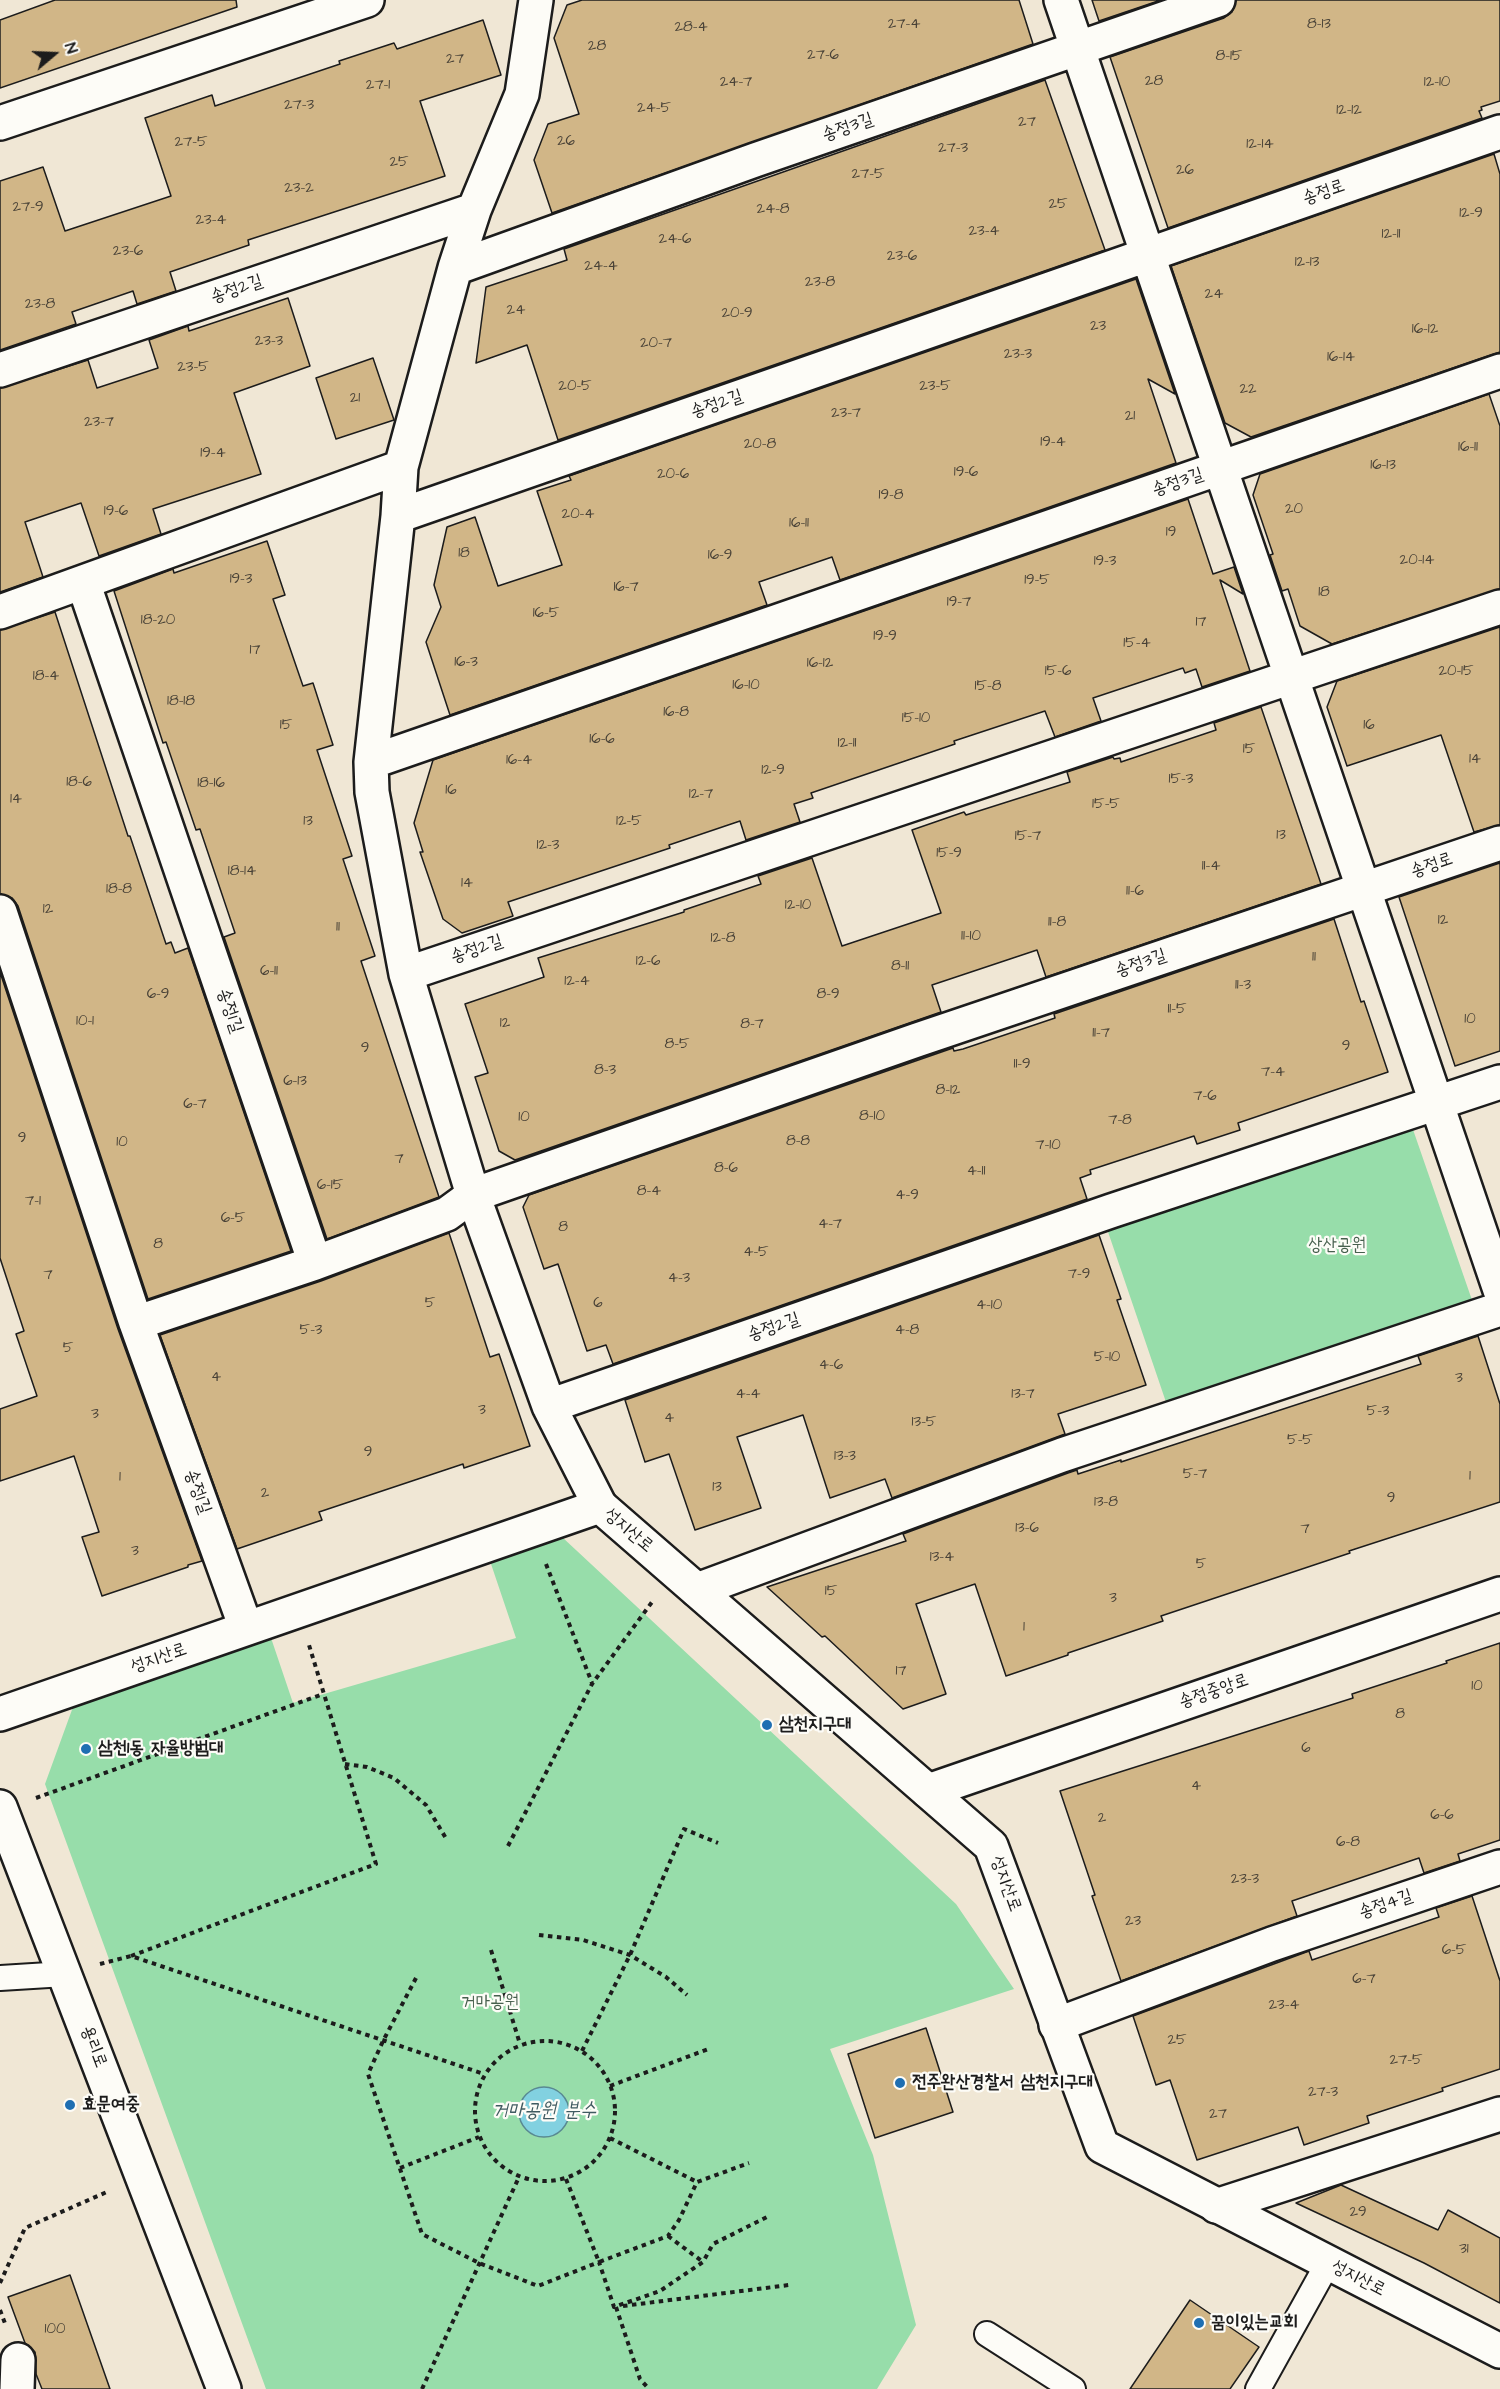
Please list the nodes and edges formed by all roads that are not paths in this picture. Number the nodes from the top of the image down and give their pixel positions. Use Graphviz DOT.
graph roads {
  1 [pos="367,0"];
  2 [pos="536,0"];
  3 [pos="1061,0"];
  4 [pos="1218,0"];
  5 [pos="1078,49"];
  6 [pos="0,123"];
  7 [pos="1500,132"];
  8 [pos="474,210"];
  9 [pos="1148,254"];
  10 [pos="455,268"];
  11 [pos="0,370"];
  12 [pos="1500,371"];
  13 [pos="401,467"];
  14 [pos="1220,468"];
  15 [pos="398,516"];
  16 [pos="83,582"];
  17 [pos="1500,607"];
  18 [pos="0,612"];
  19 [pos="1292,677"];
  20 [pos="371,762"];
  21 [pos="1500,843"];
  22 [pos="1364,889"];
  23 [pos="0,912"];
  24 [pos="406,974"];
  25 [pos="1500,1082"];
  26 [pos="1438,1103"];
  27 [pos="473,1195"];
  28 [pos="315,1263"];
  29 [pos="1500,1290"];
  30 [pos="1500,1309"];
  31 [pos="136,1323"];
  32 [pos="549,1406"];
  33 [pos="600,1506"];
  34 [pos="686,1580"];
  35 [pos="1500,1593"];
  36 [pos="246,1628"];
  37 [pos="0,1714"];
  38 [pos="928,1791"];
  39 [pos="1,1808"];
  40 [pos="1500,1867"];
  41 [pos="65,1974"];
  42 [pos="0,1978"];
  43 [pos="1056,2025"];
  44 [pos="1500,2114"];
  45 [pos="1216,2206"];
  46 [pos="1328,2263"];
  47 [pos="987,2334"];
  48 [pos="1500,2351"];
  49 [pos="224,2389"];
  50 [pos="1073,2389"];
  51 [pos="1257,2389"];
  1 -- 6 [label="street"];
  2 -- 8 [label="street"];
  3 -- 5 [label="street, 송정3길"];
  4 -- 5 [label="street"];
  5 -- 9 [label="street, 송정3길"];
  5 -- 10 [label="street, 송정3길"];
  7 -- 9 [label="street, 송정로"];
  8 -- 10 [label="street"];
  8 -- 11 [label="street, 송정2길"];
  9 -- 14 [label="street, 송정3길"];
  9 -- 15 [label="street, 송정2길"];
  10 -- 13 [label="street"];
  12 -- 14 [label="street"];
  13 -- 15 [label="street"];
  13 -- 16 [label="street"];
  14 -- 19 [label="street, 송정3길"];
  14 -- 20 [label="street, 송정3길"];
  15 -- 20 [label="street"];
  16 -- 18 [label="street"];
  16 -- 28 [label="street, 송정1길"];
  17 -- 19 [label="street"];
  19 -- 22 [label="street, 송정3길"];
  19 -- 24 [label="street, 송정2길"];
  20 -- 24 [label="street"];
  21 -- 22 [label="street, 송정로"];
  22 -- 26 [label="street, 송정3길"];
  22 -- 27 [label="street, 송정3길"];
  23 -- 31 [label="street, 송정1길"];
  24 -- 27 [label="street"];
  25 -- 26 [label="street"];
  26 -- 29 [label="street, 송정3길"];
  26 -- 32 [label="street, 송정2길"];
  27 -- 28 [label="street"];
  27 -- 32 [label="street"];
  28 -- 31 [label="street"];
  30 -- 34 [label="street"];
  31 -- 36 [label="street, 송정1길"];
  32 -- 33 [label="street"];
  33 -- 34 [label="street, 성지산로"];
  33 -- 36 [label="street, 성지산로"];
  34 -- 38 [label="street, 성지산로"];
  35 -- 38 [label="street, 송정중앙로"];
  36 -- 37 [label="street, 성지산로"];
  38 -- 43 [label="street, 성지산로"];
  39 -- 41 [label="street, 용리로"];
  40 -- 43 [label="street, 송정4길"];
  41 -- 42 [label="lane"];
  41 -- 49 [label="street, 용리로"];
  43 -- 45 [label="street, 성지산로"];
  44 -- 45 [label="street"];
  45 -- 46 [label="street, 성지산로"];
  46 -- 48 [label="street, 성지산로"];
  46 -- 51 [label="lane"];
  47 -- 50 [label="lane"];
}
